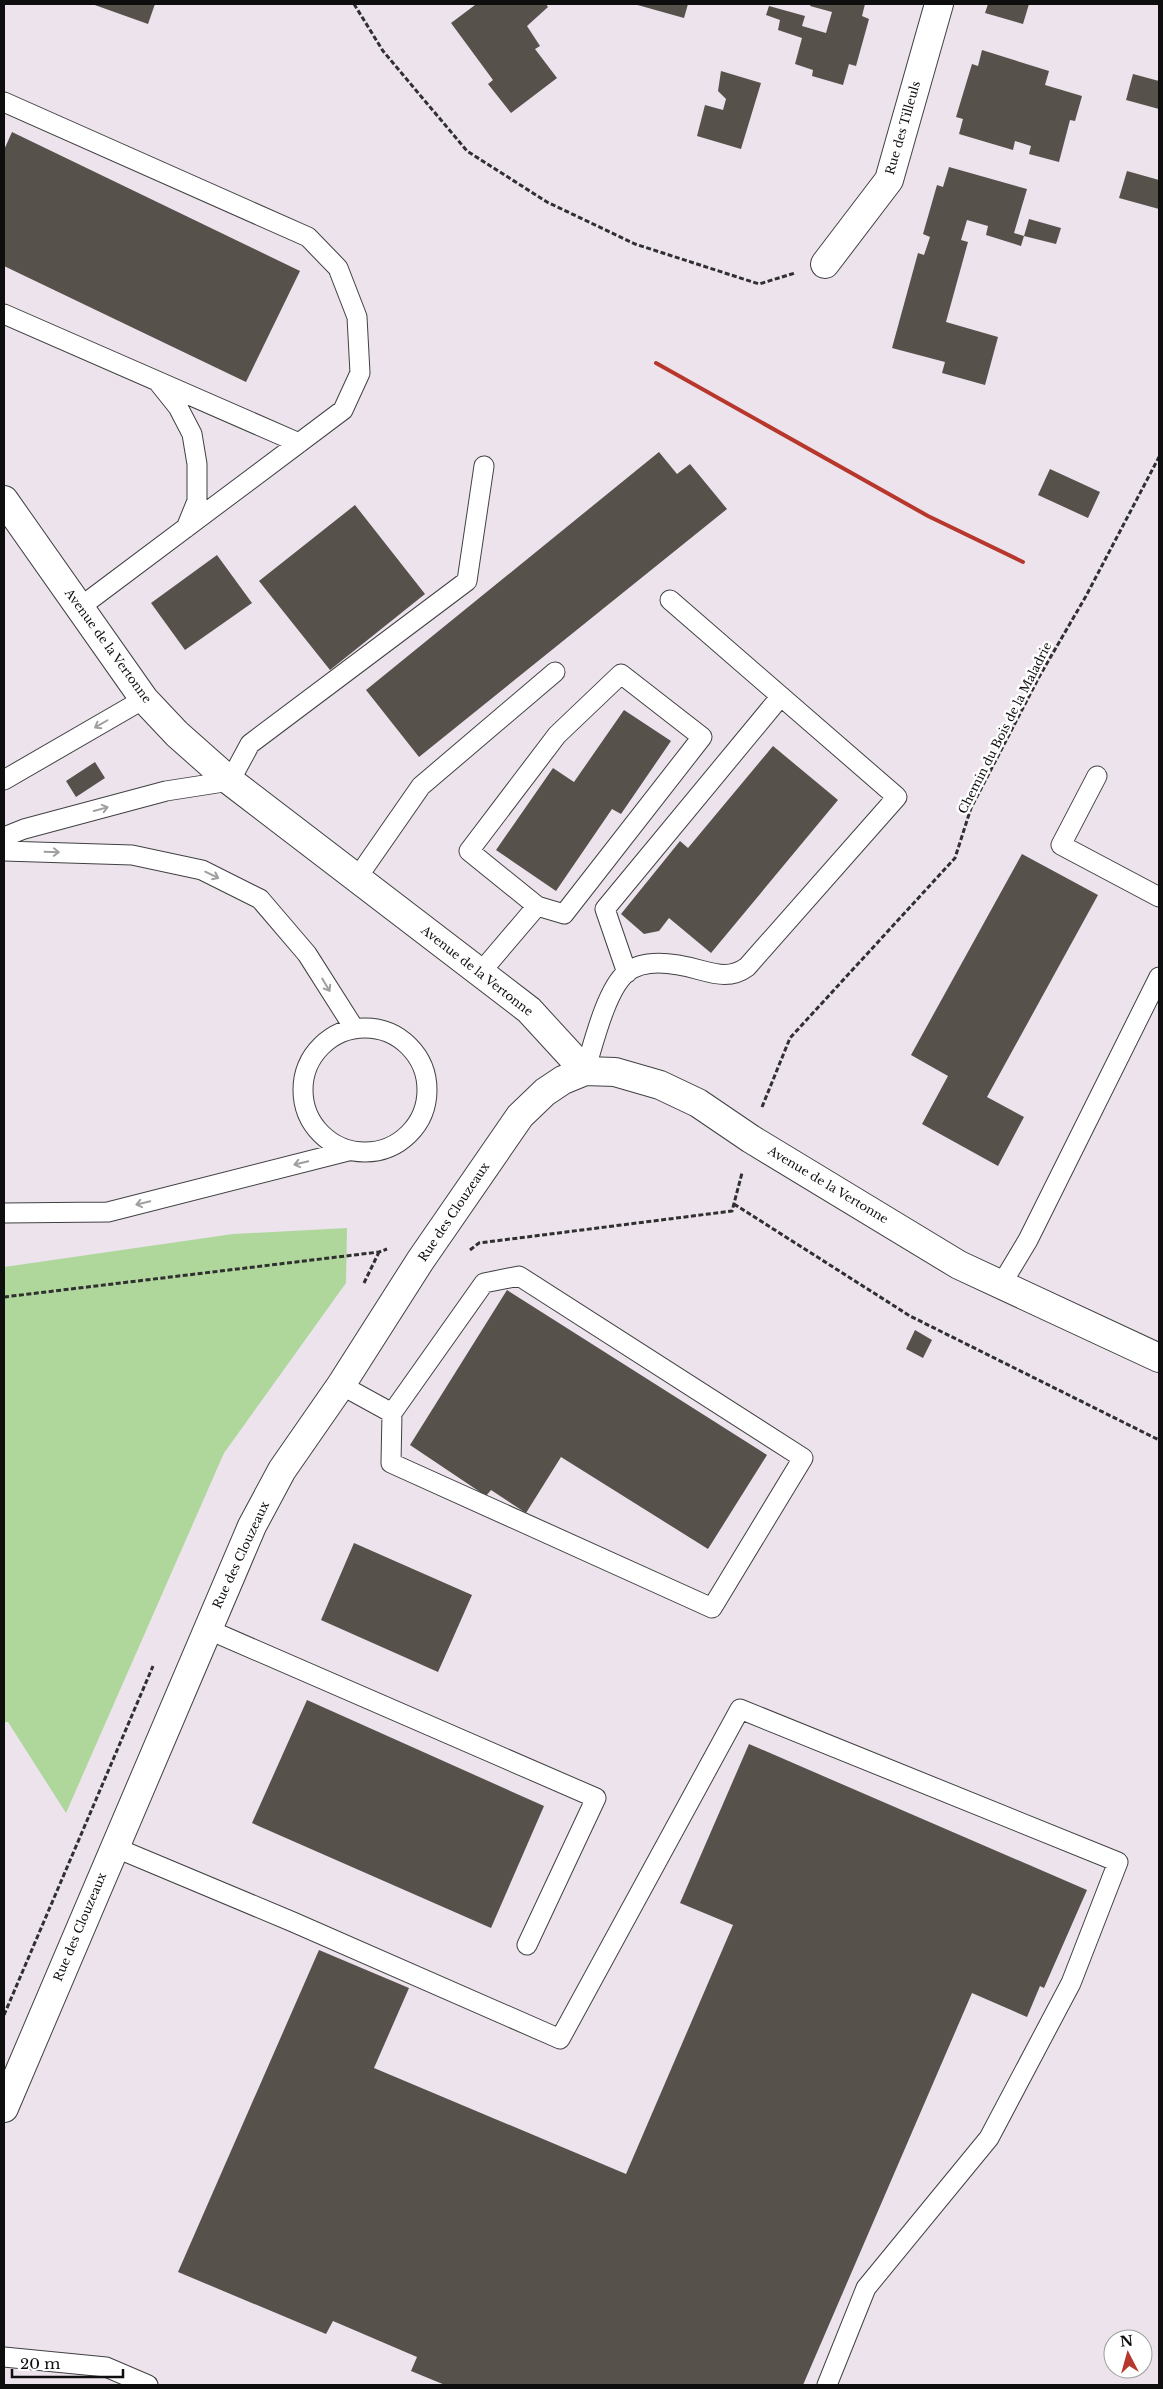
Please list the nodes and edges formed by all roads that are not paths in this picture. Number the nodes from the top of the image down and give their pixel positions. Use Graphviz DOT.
graph roads {
  1 [pos="938,4"];
  2 [pos="4,102"];
  3 [pos="824,264"];
  4 [pos="4,314"];
  5 [pos="156,379"];
  6 [pos="300,443"];
  7 [pos="484,466"];
  8 [pos="4,502"];
  9 [pos="186,528"];
  10 [pos="670,600"];
  11 [pos="80,608"];
  12 [pos="555,672"];
  13 [pos="781,696"];
  14 [pos="144,699"];
  15 [pos="1097,776"];
  16 [pos="4,780"];
  17 [pos="230,781"];
  18 [pos="4,838"];
  19 [pos="4,851"];
  20 [pos="357,878"];
  21 [pos="1159,897"];
  22 [pos="537,906"];
  23 [pos="480,972"];
  24 [pos="627,973"];
  25 [pos="1159,976"];
  26 [pos="1155,997"];
  27 [pos="354,1028"];
  28 [pos="584,1070"];
  29 [pos="348,1150"];
  30 [pos="4,1214"];
  31 [pos="1002,1285"];
  32 [pos="1159,1358"];
  33 [pos="341,1385"];
  34 [pos="392,1413"];
  35 [pos="207,1629"];
  36 [pos="114,1847"];
  37 [pos="527,1945"];
  38 [pos="4,2108"];
  39 [pos="4,2357"];
  40 [pos="148,2385"];
  41 [pos="828,2385"];
  1 -- 3 [label="street, Rue des Tilleuls"];
  2 -- 6 [label="lane"];
  4 -- 5 [label="lane"];
  5 -- 6 [label="lane"];
  5 -- 9 [label="lane"];
  6 -- 9 [label="lane"];
  7 -- 17 [label="lane"];
  8 -- 11 [label="street, Avenue de la Vertonne"];
  9 -- 11 [label="lane"];
  10 -- 13 [label="lane"];
  11 -- 14 [label="street, Avenue de la Vertonne"];
  12 -- 20 [label="lane"];
  13 -- 24 [label="lane"];
  13 -- 24 [label="lane"];
  14 -- 16 [label="lane, one-way"];
  14 -- 17 [label="street, Avenue de la Vertonne"];
  15 -- 21 [label="lane"];
  18 -- 17 [label="lane, one-way"];
  17 -- 20 [label="street, Avenue de la Vertonne"];
  19 -- 27 [label="lane, one-way"];
  20 -- 23 [label="street, Avenue de la Vertonne"];
  22 -- 22 [label="lane"];
  22 -- 23 [label="lane"];
  23 -- 28 [label="street, Avenue de la Vertonne"];
  24 -- 28 [label="lane"];
  25 -- 26 [label="lane"];
  26 -- 31 [label="lane"];
  27 -- 29 [label="lane"];
  27 -- 29 [label="lane"];
  28 -- 31 [label="street, Avenue de la Vertonne"];
  28 -- 33 [label="street, Rue des Clouzeaux"];
  29 -- 30 [label="lane, one-way"];
  31 -- 32 [label="street, Avenue de la Vertonne"];
  33 -- 34 [label="lane"];
  33 -- 35 [label="street, Rue des Clouzeaux"];
  34 -- 34 [label="lane"];
  35 -- 36 [label="street, Rue des Clouzeaux"];
  35 -- 37 [label="lane"];
  36 -- 38 [label="street, Rue des Clouzeaux"];
  36 -- 41 [label="lane"];
  39 -- 40 [label="lane"];
}
